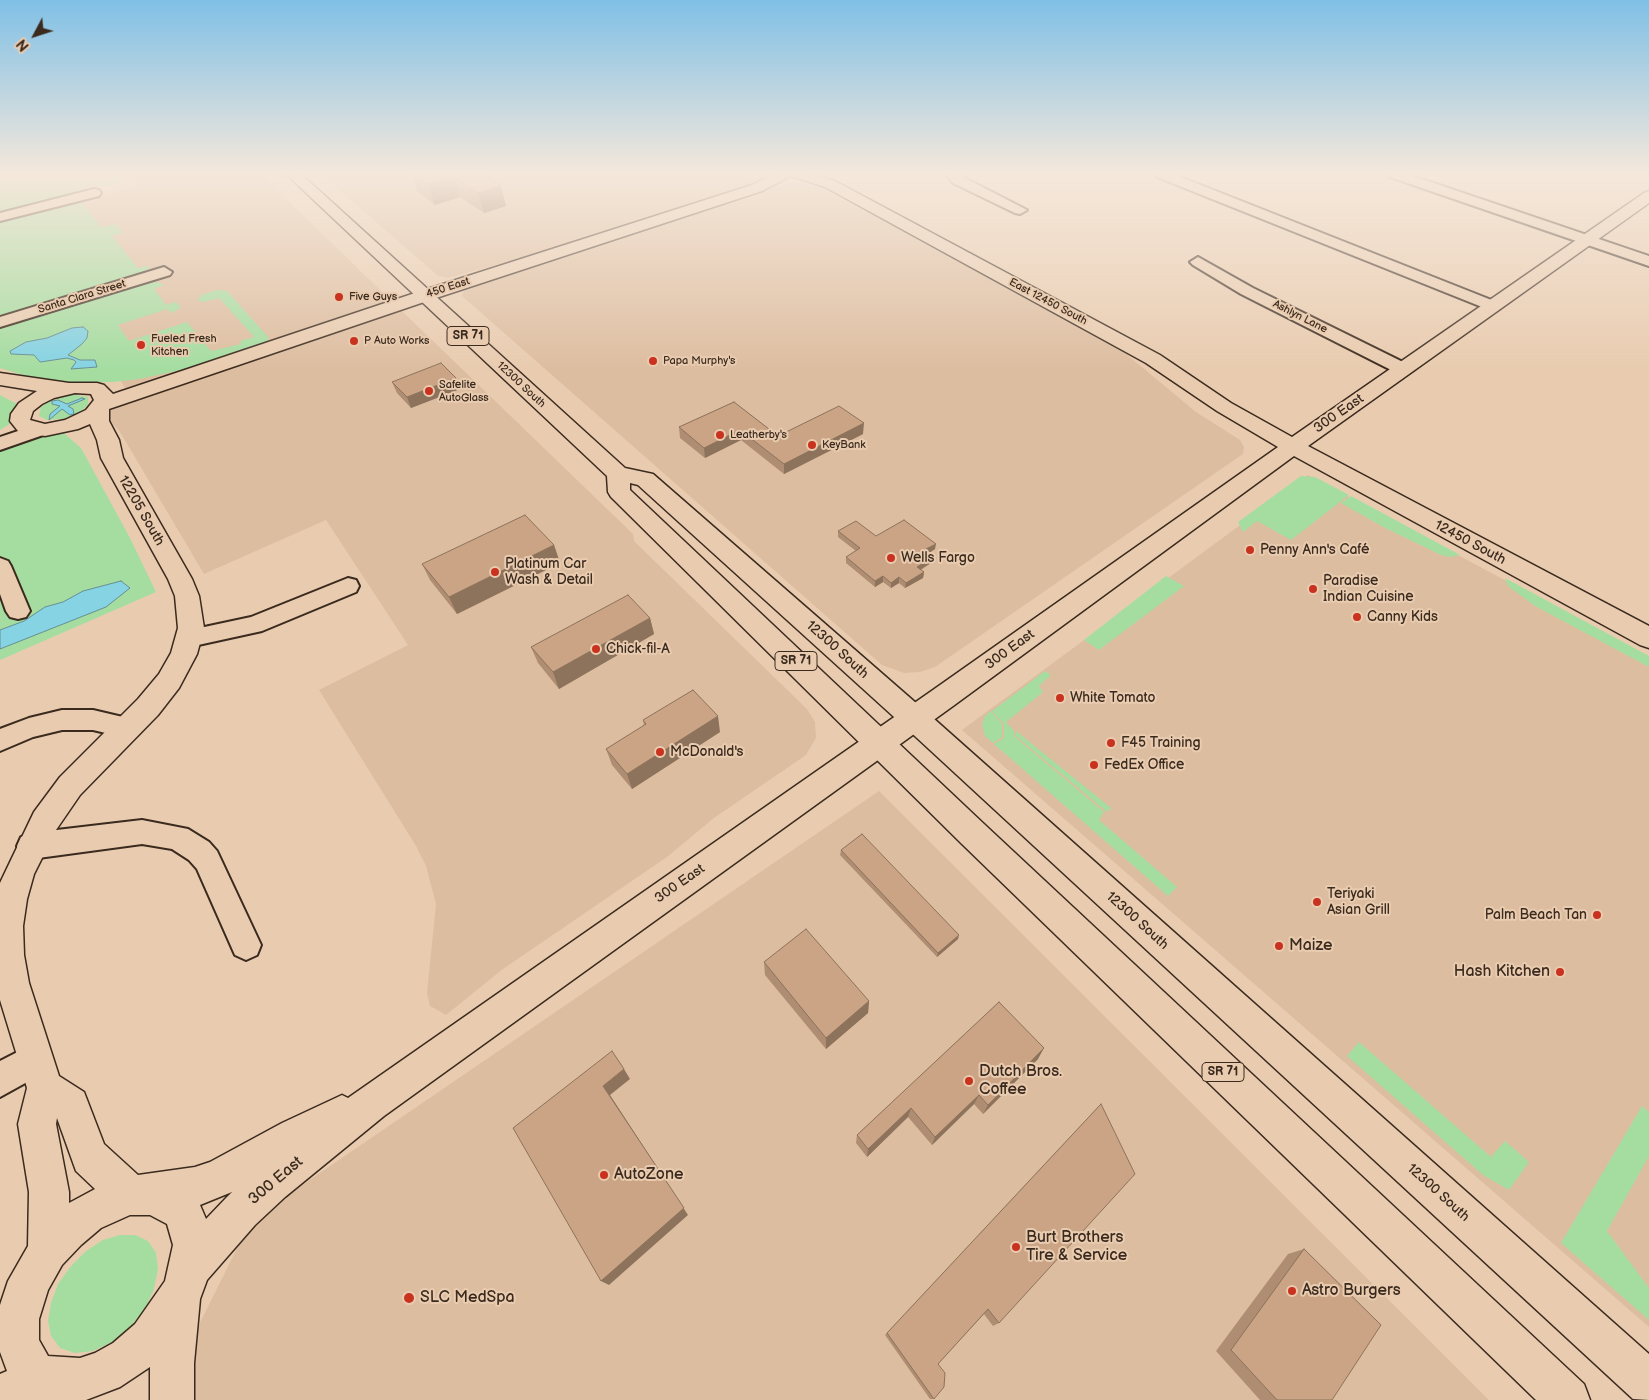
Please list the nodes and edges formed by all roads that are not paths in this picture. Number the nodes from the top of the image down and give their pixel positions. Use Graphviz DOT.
graph roads {
  1 [pos="363,239"];
  2 [pos="599,239"];
  3 [pos="932,239"];
  4 [pos="1326,239"];
  5 [pos="1586,240"];
  6 [pos="1649,261"];
  7 [pos="1198,262"];
  8 [pos="164,272"];
  9 [pos="424,296"];
  10 [pos="1493,306"];
  11 [pos="0,322"];
  12 [pos="1403,369"];
  13 [pos="0,379"];
  14 [pos="0,384"];
  15 [pos="92,397"];
  16 [pos="22,414"];
  17 [pos="48,429"];
  18 [pos="0,430"];
  19 [pos="0,444"];
  20 [pos="1292,446"];
  21 [pos="112,458"];
  22 [pos="618,474"];
  23 [pos="0,567"];
  24 [pos="348,586"];
  25 [pos="18,611"];
  26 [pos="189,638"];
  27 [pos="1649,638"];
  28 [pos="914,718"];
  29 [pos="127,728"];
  30 [pos="0,740"];
  31 [pos="880,742"];
  32 [pos="31,846"];
  33 [pos="246,945"];
  34 [pos="40,1073"];
  35 [pos="0,1080"];
  36 [pos="371,1104"];
  37 [pos="140,1195"];
  38 [pos="40,1263"];
  39 [pos="186,1280"];
  40 [pos="0,1319"];
  41 [pos="1649,1383"];
  42 [pos="65,1387"];
  43 [pos="1549,1393"];
  44 [pos="0,1396"];
  45 [pos="172,1400"];
  1 -- 9 [label="street, 12300 South / SR 71"];
  2 -- 9 [label="street, 450 East"];
  3 -- 20 [label="street, East 12450 South"];
  4 -- 10 [label="street"];
  5 -- 6 [label="street"];
  5 -- 10 [label="street, 300 East"];
  7 -- 12 [label="street, Ashlyn Lane"];
  8 -- 11 [label="street, Santa Clara Street"];
  9 -- 15 [label="street, 450 East"];
  9 -- 22 [label="street, 12300 South / SR 71"];
  10 -- 12 [label="street, 300 East"];
  12 -- 20 [label="street, 300 East"];
  13 -- 15 [label="street"];
  14 -- 16 [label="street"];
  15 -- 16 [label="street"];
  15 -- 17 [label="street"];
  15 -- 21 [label="street, 12205 South"];
  16 -- 17 [label="street, 12205 South"];
  16 -- 18 [label="street"];
  17 -- 19 [label="street"];
  17 -- 21 [label="street, 12205 South"];
  20 -- 27 [label="street, 12450 South"];
  20 -- 28 [label="street, 300 East"];
  21 -- 26 [label="street, 12205 South"];
  22 -- 28 [label="street, 12300 South / SR 71"];
  22 -- 31 [label="street, SR 71"];
  23 -- 25 [label="street"];
  24 -- 26 [label="street"];
  26 -- 29 [label="street, 12205 South"];
  28 -- 31 [label="street, 300 East"];
  28 -- 41 [label="street, 12300 South / SR 71"];
  29 -- 30 [label="street"];
  29 -- 32 [label="street, 12205 South"];
  31 -- 36 [label="street, 300 East"];
  31 -- 43 [label="street, SR 71"];
  32 -- 33 [label="street"];
  32 -- 34 [label="street, 12205 South"];
  34 -- 35 [label="street"];
  34 -- 37 [label="street"];
  34 -- 38 [label="street"];
  36 -- 37 [label="street, 300 East"];
  36 -- 39 [label="street, 300 East"];
  37 -- 38 [label="street, 300 East"];
  37 -- 39 [label="street"];
  38 -- 40 [label="street"];
  38 -- 42 [label="street"];
  39 -- 42 [label="street"];
  39 -- 45 [label="street"];
  42 -- 44 [label="street"];
}
